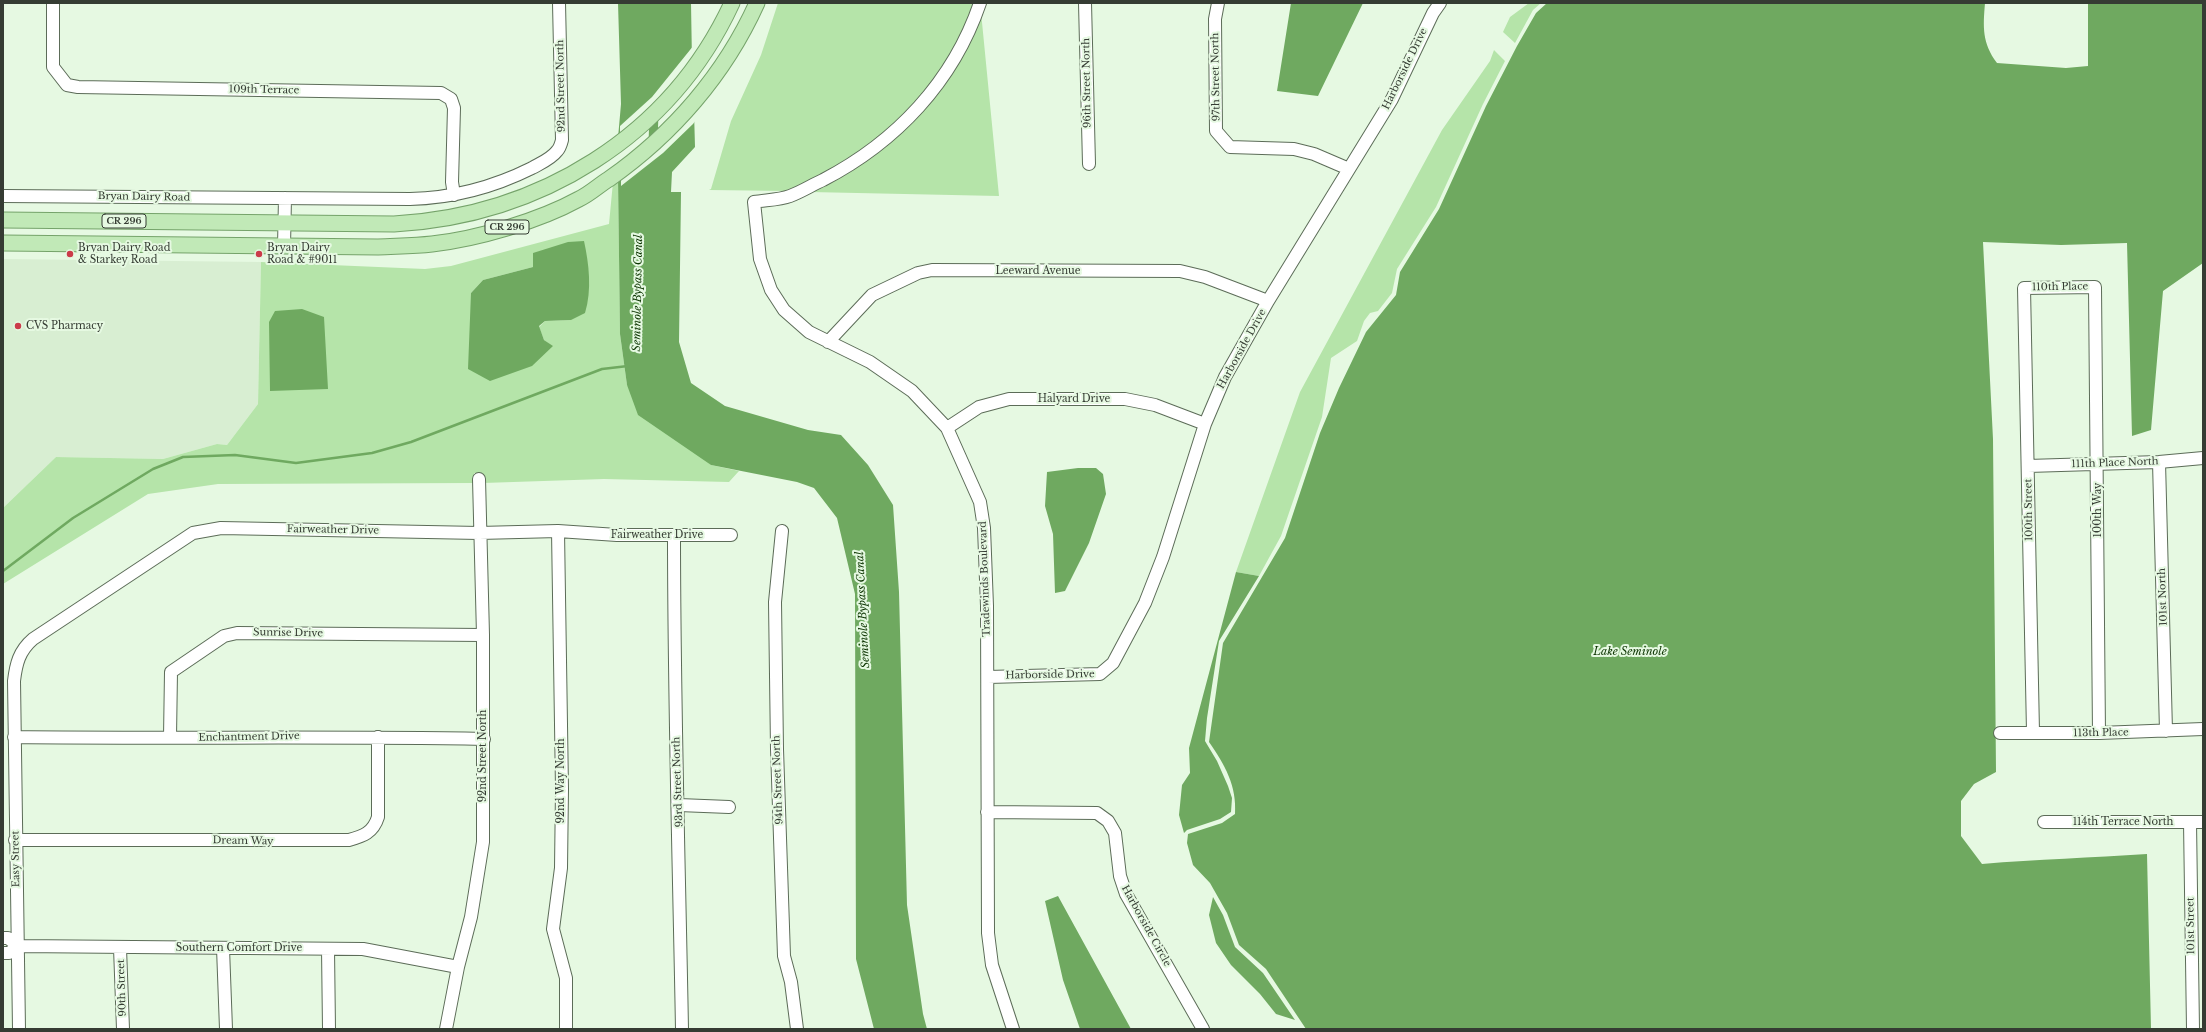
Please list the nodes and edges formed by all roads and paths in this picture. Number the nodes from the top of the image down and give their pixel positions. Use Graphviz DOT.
graph roads {
  1 [pos="53,3"];
  2 [pos="560,3"];
  3 [pos="732,3"];
  4 [pos="757,3"];
  5 [pos="980,3"];
  6 [pos="1085,3"];
  7 [pos="1218,3"];
  8 [pos="1440,3"];
  9 [pos="1089,164"];
  10 [pos="1349,169"];
  11 [pos="454,195"];
  12 [pos="3,196"];
  13 [pos="285,198"];
  14 [pos="3,220"];
  15 [pos="284,222"];
  16 [pos="3,243"];
  17 [pos="284,246"];
  18 [pos="2095,287"];
  19 [pos="2024,288"];
  20 [pos="1268,301"];
  21 [pos="828,342"];
  22 [pos="1205,424"];
  23 [pos="947,428"];
  24 [pos="2203,458"];
  25 [pos="2159,462"];
  26 [pos="2097,463"];
  27 [pos="2028,466"];
  28 [pos="479,478"];
  29 [pos="558,531"];
  30 [pos="782,531"];
  31 [pos="479,533"];
  32 [pos="731,535"];
  33 [pos="674,536"];
  34 [pos="483,635"];
  35 [pos="988,677"];
  36 [pos="8,689"];
  37 [pos="2203,729"];
  38 [pos="2166,731"];
  39 [pos="2033,732"];
  40 [pos="2000,733"];
  41 [pos="2099,734"];
  42 [pos="14,737"];
  43 [pos="170,737"];
  44 [pos="378,737"];
  45 [pos="484,739"];
  46 [pos="679,805"];
  47 [pos="729,807"];
  48 [pos="987,812"];
  49 [pos="2044,822"];
  50 [pos="2190,822"];
  51 [pos="2203,822"];
  52 [pos="15,840"];
  53 [pos="2197,915"];
  54 [pos="3,938"];
  55 [pos="18,946"];
  56 [pos="120,948"];
  57 [pos="223,948"];
  58 [pos="328,949"];
  59 [pos="3,953"];
  60 [pos="458,967"];
  61 [pos="2198,1005"];
  62 [pos="19,1029"];
  63 [pos="123,1029"];
  64 [pos="226,1029"];
  65 [pos="329,1029"];
  66 [pos="446,1029"];
  67 [pos="566,1029"];
  68 [pos="682,1029"];
  69 [pos="797,1029"];
  70 [pos="1012,1029"];
  71 [pos="1203,1029"];
  72 [pos="2193,1029"];
  1 -- 11 [label="street, 109th Terrace"];
  2 -- 11 [label="street, 92nd Street North"];
  3 -- 15 [label="main road, CR 296"];
  4 -- 17 [label="main road, CR 296"];
  5 -- 21 [label="street, Tradewinds Boulevard"];
  6 -- 9 [label="street, 96th Street North"];
  7 -- 10 [label="street, 97th Street North"];
  8 -- 10 [label="street, Harborside Drive"];
  10 -- 20 [label="street, Harborside Drive"];
  11 -- 13 [label="street, Bryan Dairy Road"];
  12 -- 13 [label="street, Bryan Dairy Road"];
  13 -- 15 [label="street"];
  14 -- 15 [label="main road, CR 296"];
  15 -- 17 [label="street"];
  16 -- 17 [label="main road, CR 296"];
  18 -- 19 [label="street, 110th Place"];
  18 -- 26 [label="street, 100th Way"];
  19 -- 27 [label="street, 100th Street"];
  20 -- 21 [label="street, Leeward Avenue"];
  20 -- 22 [label="street, Harborside Drive"];
  21 -- 23 [label="street, Tradewinds Boulevard"];
  22 -- 23 [label="street, Halyard Drive"];
  22 -- 35 [label="street, Harborside Drive"];
  23 -- 35 [label="street, Tradewinds Boulevard"];
  24 -- 25 [label="street, 111th Place North"];
  25 -- 26 [label="street, 111th Place North"];
  25 -- 38 [label="street, 101st North"];
  26 -- 27 [label="street, 111th Place North"];
  26 -- 41 [label="street, 100th Way"];
  27 -- 39 [label="street, 100th Street"];
  28 -- 31 [label="street, 92nd Street North"];
  29 -- 31 [label="street, Fairweather Drive"];
  29 -- 33 [label="street, Fairweather Drive"];
  29 -- 67 [label="street, 92nd Way North"];
  30 -- 69 [label="street, 94th Street North"];
  31 -- 34 [label="street, 92nd Street North"];
  31 -- 36 [label="street, Fairweather Drive"];
  32 -- 33 [label="street, Fairweather Drive"];
  33 -- 46 [label="street, 93rd Street North"];
  34 -- 43 [label="street, Sunrise Drive"];
  34 -- 45 [label="street, 92nd Street North"];
  35 -- 48 [label="street, Tradewinds Boulevard"];
  36 -- 42 [label="street, Easy Street"];
  37 -- 38 [label="street, 113th Place"];
  38 -- 41 [label="street, 113th Place"];
  39 -- 40 [label="street, 113th Place"];
  39 -- 41 [label="street, 113th Place"];
  42 -- 43 [label="street, Enchantment Drive"];
  42 -- 52 [label="street, Easy Street"];
  43 -- 44 [label="street, Enchantment Drive"];
  44 -- 45 [label="street, Enchantment Drive"];
  44 -- 52 [label="street, Dream Way"];
  45 -- 60 [label="street, 92nd Street North"];
  46 -- 47 [label="street"];
  46 -- 68 [label="street, 93rd Street North"];
  48 -- 70 [label="street, Tradewinds Boulevard"];
  48 -- 71 [label="street, Harborside Circle"];
  49 -- 50 [label="street, 114th Terrace North"];
  50 -- 51 [label="street, 114th Terrace North"];
  50 -- 53 [label="street, 101st Street"];
  52 -- 55 [label="street, Easy Street"];
  53 -- 61 [label="street, 101st Street"];
  54 -- 55 [label="street, Southern Comfort Drive"];
  55 -- 56 [label="street, Southern Comfort Drive"];
  55 -- 59 [label="street, Southern Comfort Drive"];
  55 -- 62 [label="street, Easy Street"];
  56 -- 57 [label="street, Southern Comfort Drive"];
  56 -- 63 [label="street, 90th Street"];
  57 -- 58 [label="street, Southern Comfort Drive"];
  57 -- 64 [label="street"];
  58 -- 60 [label="street, Southern Comfort Drive"];
  58 -- 65 [label="street"];
  60 -- 66 [label="street, 92nd Street North"];
  61 -- 72 [label="street, 101st Street"];
}
